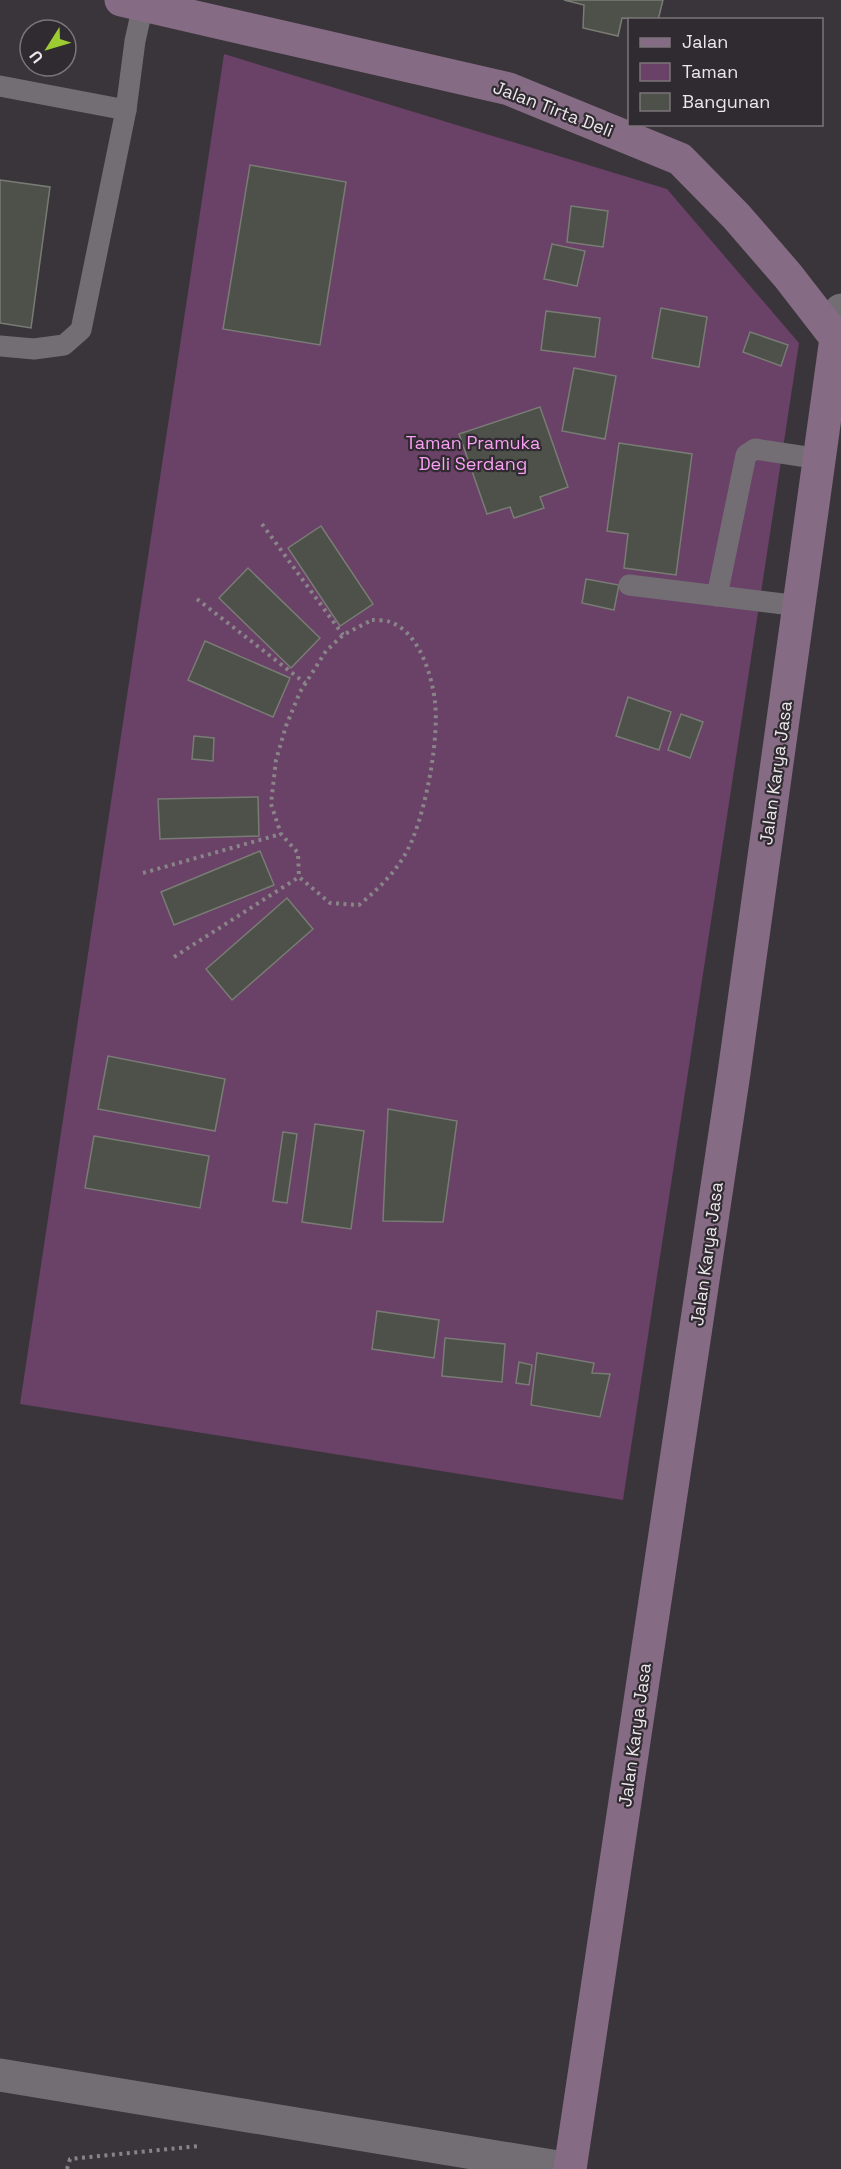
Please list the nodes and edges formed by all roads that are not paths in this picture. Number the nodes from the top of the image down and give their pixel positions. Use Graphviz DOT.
graph roads {
  1 [pos="132,3"];
  2 [pos="0,86"];
  3 [pos="126,110"];
  4 [pos="839,324"];
  5 [pos="0,346"];
  6 [pos="831,460"];
  7 [pos="629,585"];
  8 [pos="717,596"];
  9 [pos="800,606"];
  10 [pos="0,2075"];
  11 [pos="570,2169"];
  1 -- 3 [label="lane"];
  1 -- 4 [label="street, Jalan Tirta Deli"];
  2 -- 3 [label="lane"];
  3 -- 5 [label="lane"];
  4 -- 6 [label="street, Jalan Karya Jasa"];
  6 -- 8 [label="lane"];
  6 -- 9 [label="street, Jalan Karya Jasa"];
  7 -- 8 [label="lane"];
  8 -- 9 [label="lane"];
  9 -- 11 [label="street, Jalan Karya Jasa"];
  10 -- 11 [label="street"];
}
